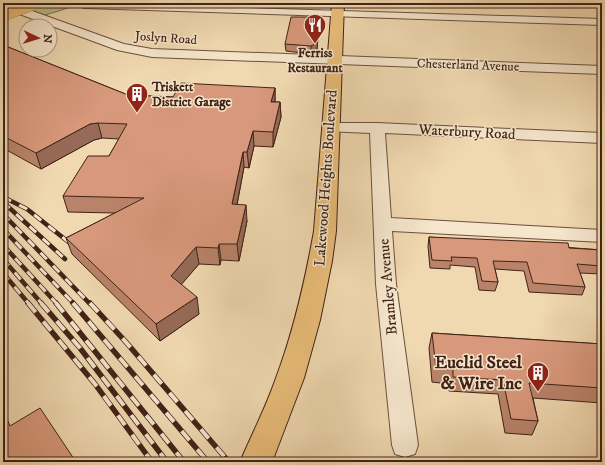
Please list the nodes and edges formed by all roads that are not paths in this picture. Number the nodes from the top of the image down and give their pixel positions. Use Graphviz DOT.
graph roads {
  1 [pos="16,3"];
  2 [pos="34,3"];
  3 [pos="3,4"];
  4 [pos="127,4"];
  5 [pos="85,5"];
  6 [pos="3,8"];
  7 [pos="338,8"];
  8 [pos="3,14"];
  9 [pos="602,22"];
  10 [pos="335,60"];
  11 [pos="602,70"];
  12 [pos="331,128"];
  13 [pos="377,128"];
  14 [pos="602,138"];
  15 [pos="383,224"];
  16 [pos="602,236"];
  17 [pos="405,445"];
  18 [pos="256,462"];
  1 -- 6 [label="main road"];
  2 -- 8 [label="main road, bridge"];
  3 -- 10 [label="street, Joslyn Road"];
  4 -- 5 [label="street"];
  4 -- 7 [label="street"];
  7 -- 9 [label="street"];
  7 -- 10 [label="main road, Lakewood Heights Boulevard"];
  10 -- 11 [label="street, Chesterland Avenue"];
  10 -- 12 [label="main road, Lakewood Heights Boulevard"];
  12 -- 13 [label="street, Waterbury Road"];
  12 -- 18 [label="main road, Lakewood Heights Boulevard"];
  13 -- 14 [label="street, Waterbury Road"];
  13 -- 15 [label="street, Bramley Avenue"];
  15 -- 16 [label="street"];
  15 -- 17 [label="street, Bramley Avenue"];
}
